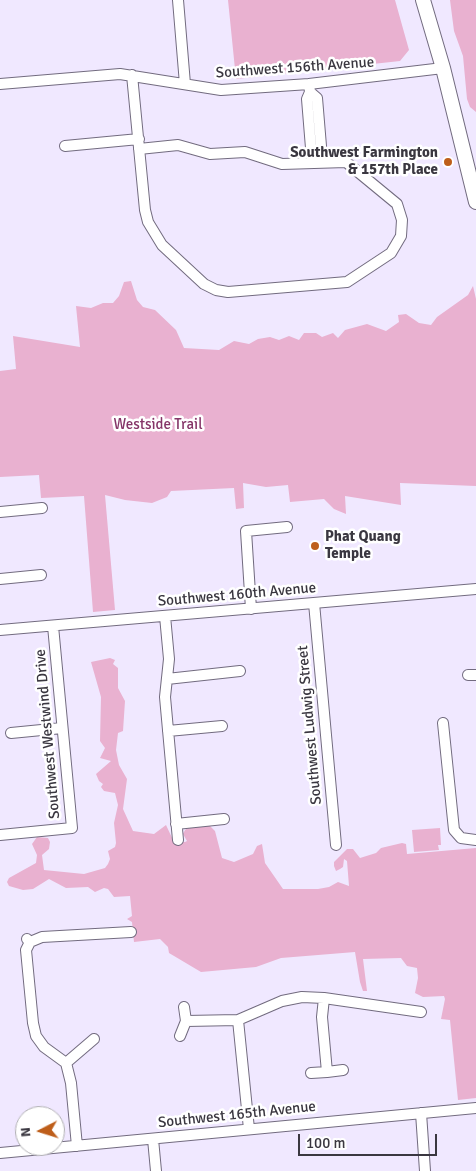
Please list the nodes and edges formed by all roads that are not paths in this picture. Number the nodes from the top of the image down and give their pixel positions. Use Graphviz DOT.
graph roads {
  1 [pos="178,0"];
  2 [pos="424,0"];
  3 [pos="443,68"];
  4 [pos="132,74"];
  5 [pos="0,84"];
  6 [pos="185,84"];
  7 [pos="310,88"];
  8 [pos="139,144"];
  9 [pos="65,146"];
  10 [pos="316,158"];
  11 [pos="475,198"];
  12 [pos="42,508"];
  13 [pos="0,512"];
  14 [pos="287,527"];
  15 [pos="41,575"];
  16 [pos="0,579"];
  17 [pos="476,589"];
  18 [pos="314,603"];
  19 [pos="250,609"];
  20 [pos="165,616"];
  21 [pos="53,626"];
  22 [pos="0,630"];
  23 [pos="240,671"];
  24 [pos="167,679"];
  25 [pos="443,723"];
  26 [pos="222,726"];
  27 [pos="62,728"];
  28 [pos="168,731"];
  29 [pos="11,733"];
  30 [pos="224,819"];
  31 [pos="176,824"];
  32 [pos="0,835"];
  33 [pos="178,840"];
  34 [pos="476,840"];
  35 [pos="336,845"];
  36 [pos="131,932"];
  37 [pos="324,998"];
  38 [pos="184,1007"];
  39 [pos="421,1012"];
  40 [pos="238,1020"];
  41 [pos="186,1021"];
  42 [pos="180,1036"];
  43 [pos="94,1039"];
  44 [pos="66,1062"];
  45 [pos="343,1070"];
  46 [pos="327,1072"];
  47 [pos="311,1073"];
  48 [pos="476,1108"];
  49 [pos="420,1113"];
  50 [pos="249,1129"];
  51 [pos="153,1139"];
  52 [pos="77,1146"];
  53 [pos="0,1153"];
  54 [pos="156,1171"];
  55 [pos="425,1171"];
  1 -- 6 [label="street"];
  2 -- 3 [label="main road"];
  3 -- 7 [label="street, Southwest 156th Avenue"];
  3 -- 11 [label="main road"];
  4 -- 5 [label="street, Southwest 156th Avenue"];
  4 -- 6 [label="street, Southwest 156th Avenue"];
  4 -- 8 [label="street"];
  6 -- 7 [label="street, Southwest 156th Avenue"];
  7 -- 10 [label="street"];
  8 -- 9 [label="street"];
  8 -- 10 [label="street"];
  8 -- 10 [label="street"];
  12 -- 13 [label="street"];
  14 -- 19 [label="street"];
  15 -- 16 [label="street"];
  17 -- 18 [label="street, Southwest 160th Avenue"];
  18 -- 19 [label="street, Southwest 160th Avenue"];
  18 -- 35 [label="street, Southwest Ludwig Street"];
  19 -- 20 [label="street, Southwest 160th Avenue"];
  20 -- 21 [label="street, Southwest 160th Avenue"];
  20 -- 24 [label="street"];
  21 -- 22 [label="street, Southwest 160th Avenue"];
  21 -- 27 [label="street, Southwest Westwind Drive"];
  23 -- 24 [label="street"];
  24 -- 28 [label="street"];
  25 -- 34 [label="street"];
  26 -- 28 [label="street"];
  27 -- 29 [label="street"];
  27 -- 32 [label="street, Southwest Westwind Drive"];
  28 -- 31 [label="street"];
  30 -- 31 [label="street"];
  31 -- 33 [label="street"];
  36 -- 44 [label="street"];
  37 -- 39 [label="street"];
  37 -- 40 [label="street"];
  37 -- 46 [label="street"];
  38 -- 41 [label="street"];
  40 -- 41 [label="street"];
  40 -- 50 [label="street"];
  41 -- 42 [label="street"];
  43 -- 44 [label="street"];
  44 -- 52 [label="street"];
  45 -- 46 [label="street"];
  46 -- 47 [label="street"];
  48 -- 49 [label="street, Southwest 165th Avenue"];
  49 -- 50 [label="street, Southwest 165th Avenue"];
  49 -- 55 [label="street"];
  50 -- 51 [label="street, Southwest 165th Avenue"];
  51 -- 52 [label="street, Southwest 165th Avenue"];
  51 -- 54 [label="street"];
  52 -- 53 [label="street, Southwest 165th Avenue"];
}
